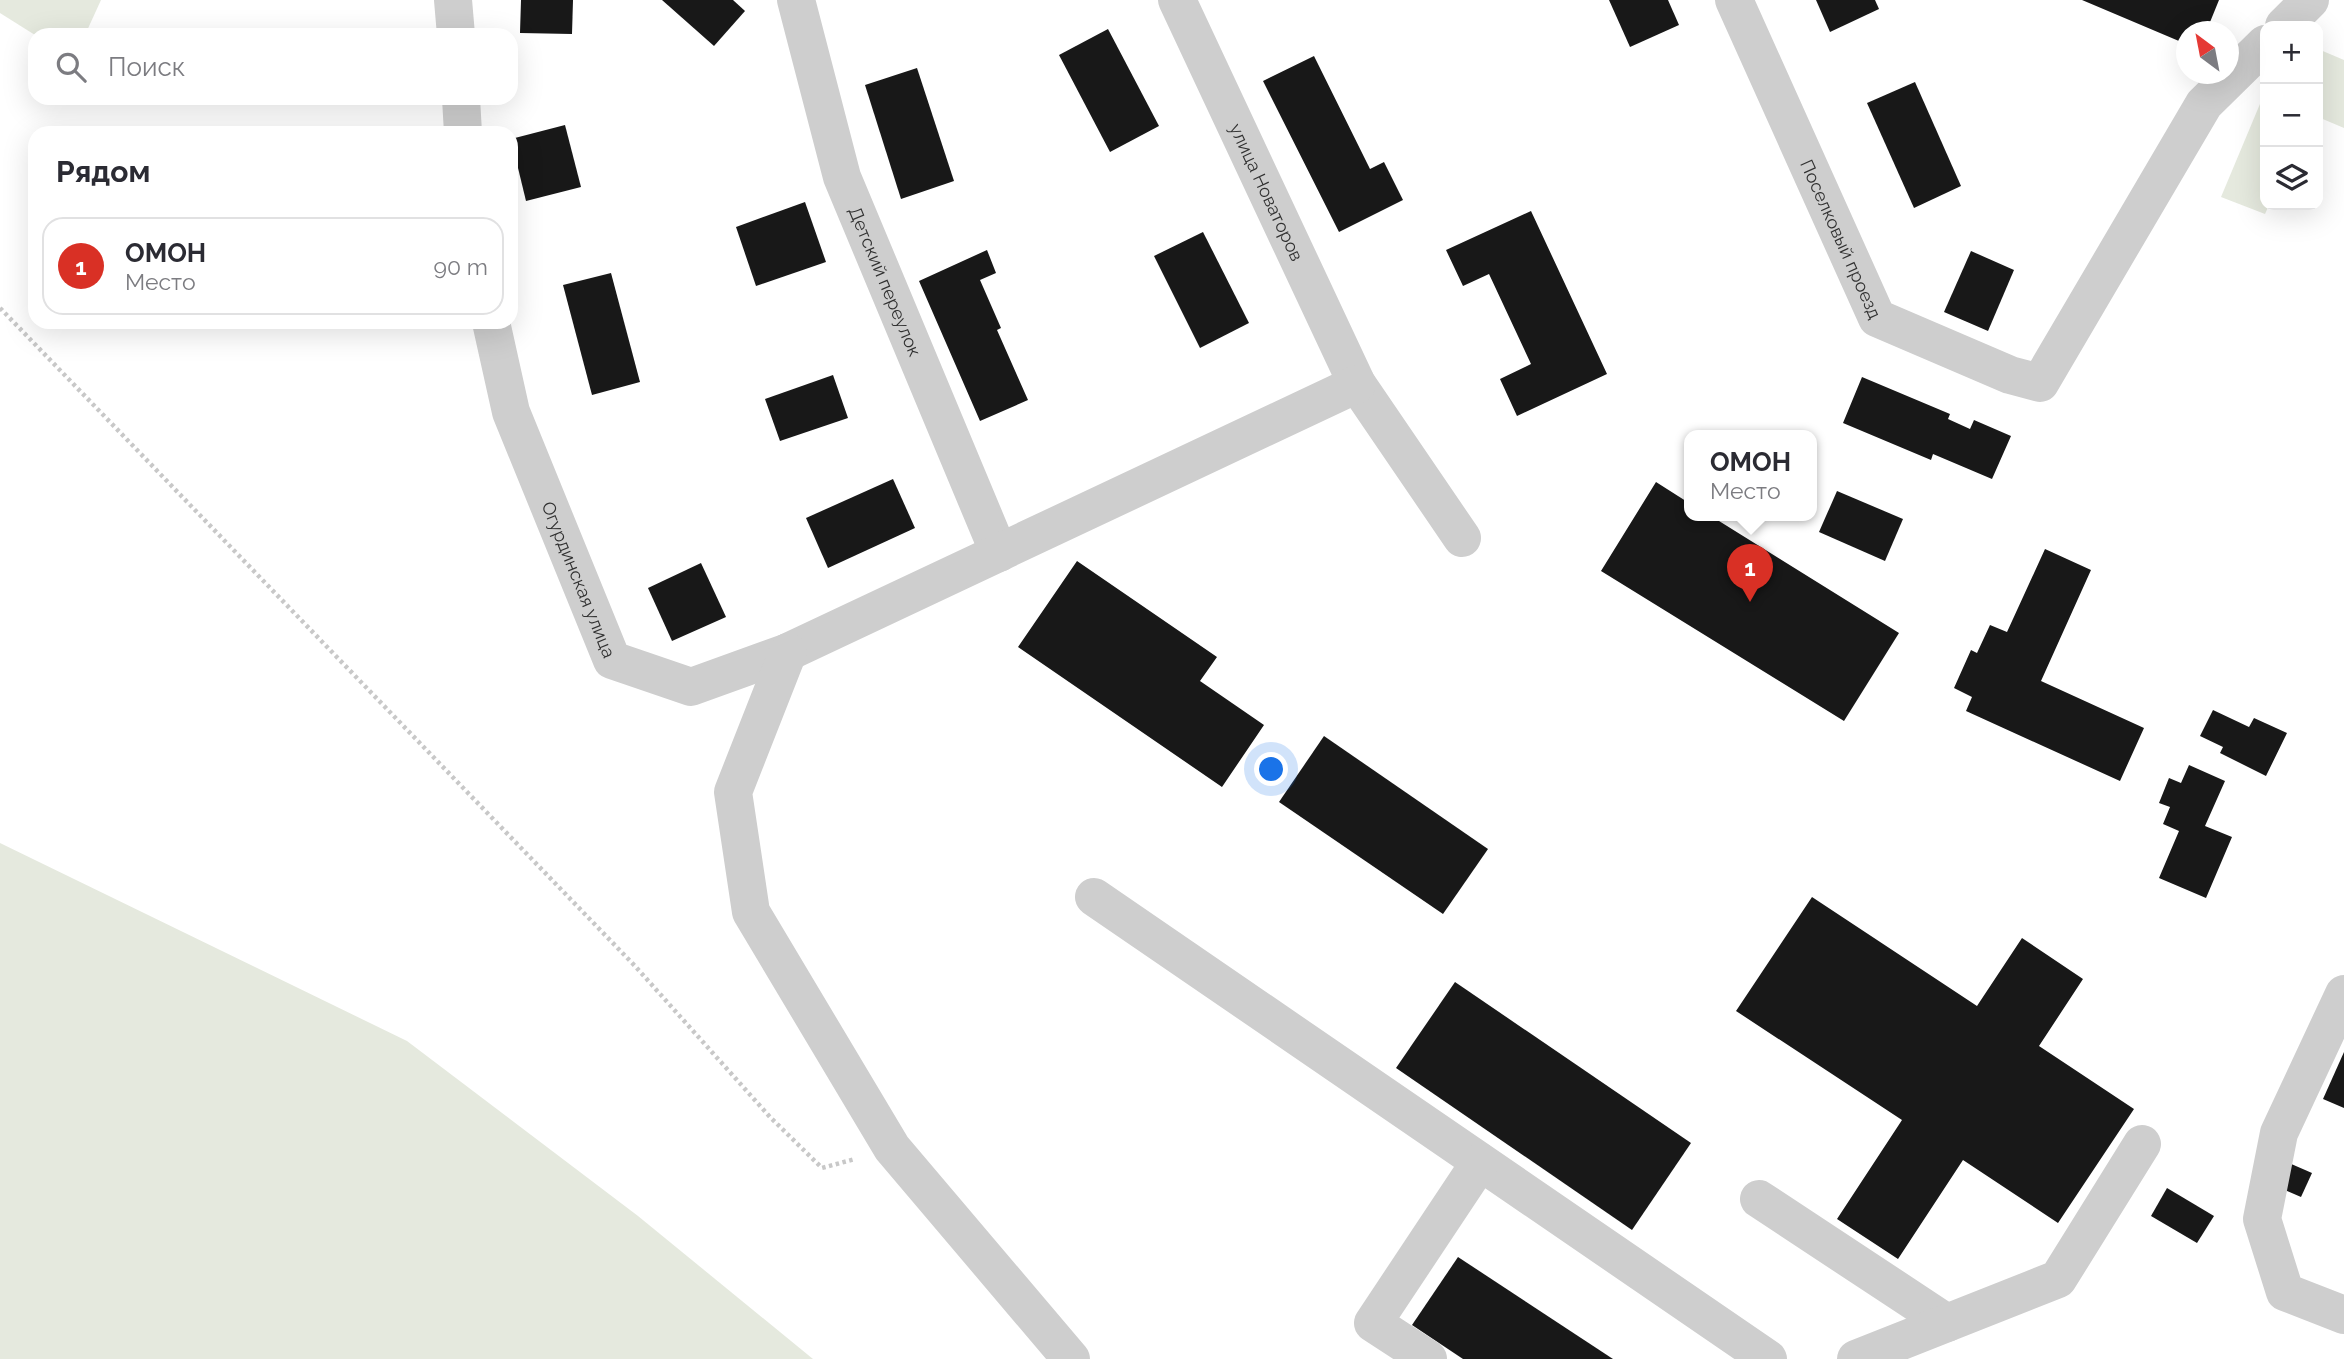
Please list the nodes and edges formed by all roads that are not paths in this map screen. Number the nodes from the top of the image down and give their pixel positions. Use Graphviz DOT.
graph roads {
  1 [pos="453,0"];
  2 [pos="796,0"];
  3 [pos="1177,0"];
  4 [pos="1734,0"];
  5 [pos="2310,0"];
  6 [pos="2289,21"];
  7 [pos="455,28"];
  8 [pos="2260,49"];
  9 [pos="461,105"];
  10 [pos="463,126"];
  11 [pos="492,329"];
  12 [pos="1357,384"];
  13 [pos="1462,538"];
  14 [pos="999,553"];
  15 [pos="788,652"];
  16 [pos="1094,897"];
  17 [pos="2344,994"];
  18 [pos="2142,1144"];
  19 [pos="1480,1162"];
  20 [pos="1759,1199"];
  21 [pos="2344,1315"];
  22 [pos="1947,1323"];
  23 [pos="1071,1359"];
  24 [pos="1428,1359"];
  25 [pos="1768,1359"];
  26 [pos="1856,1359"];
  1 -- 7 [label="street"];
  2 -- 14 [label="street, Детский переулок"];
  3 -- 12 [label="street, улица Новаторов"];
  4 -- 8 [label="street, Поселковый проезд"];
  5 -- 6 [label="street"];
  9 -- 10 [label="street"];
  11 -- 15 [label="street, Огурдинская улица"];
  12 -- 13 [label="street, улица Новаторов"];
  12 -- 14 [label="street, Огурдинская улица"];
  14 -- 15 [label="street, Огурдинская улица"];
  15 -- 23 [label="street"];
  16 -- 19 [label="street"];
  17 -- 21 [label="street"];
  18 -- 22 [label="street"];
  19 -- 24 [label="street"];
  19 -- 25 [label="street"];
  20 -- 22 [label="street"];
  22 -- 26 [label="street"];
}
